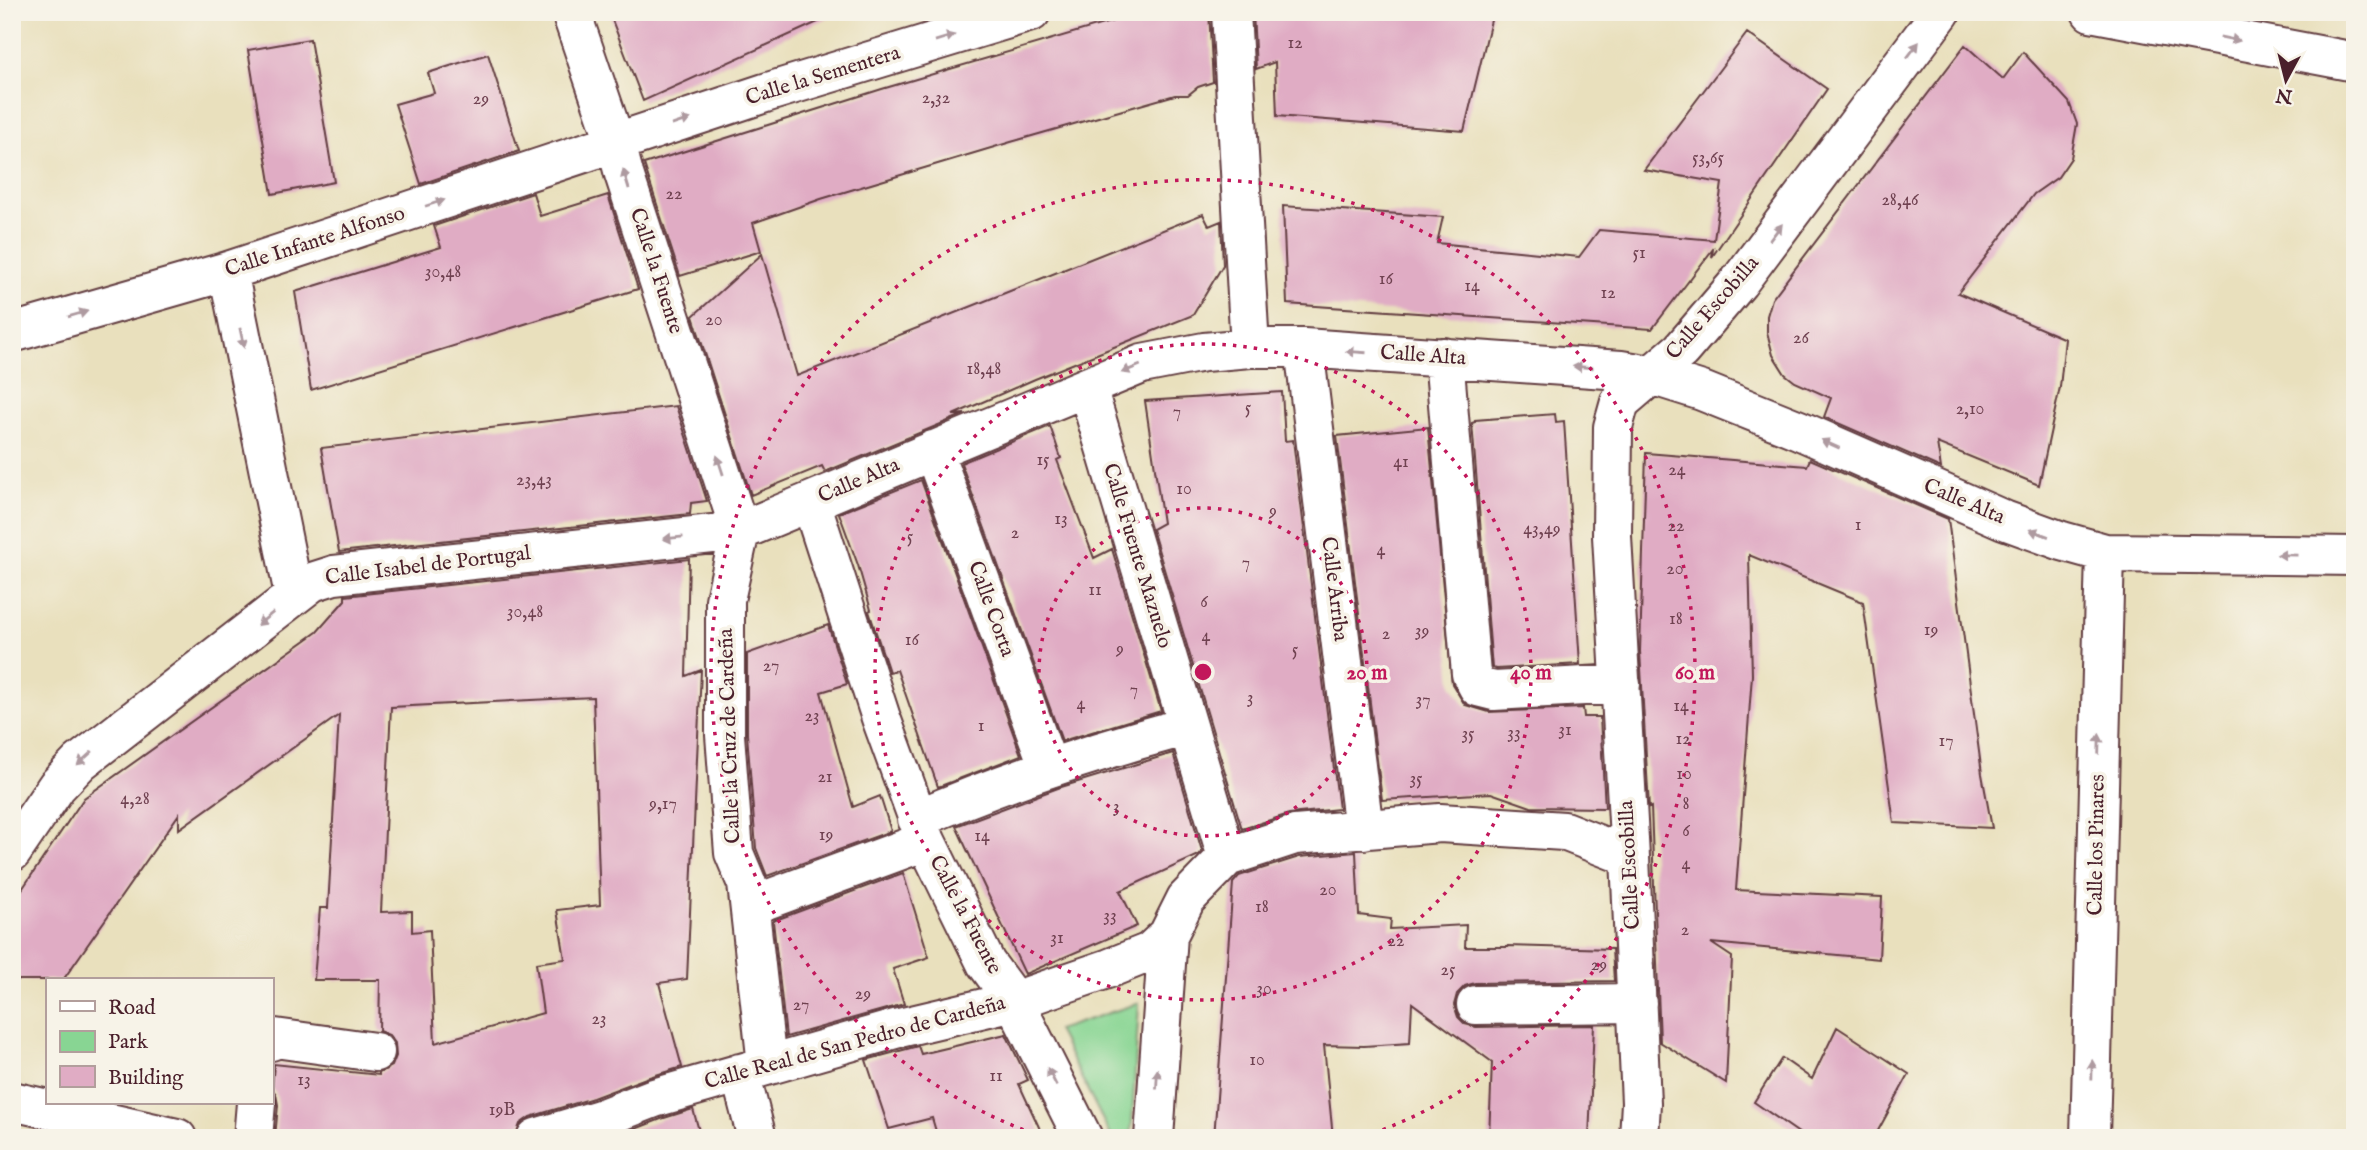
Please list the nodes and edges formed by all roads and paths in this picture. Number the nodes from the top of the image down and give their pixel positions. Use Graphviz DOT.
graph roads {
  1 [pos="570,12"];
  2 [pos="1031,12"];
  3 [pos="1231,12"];
  4 [pos="1941,12"];
  5 [pos="2091,12"];
  6 [pos="2355,62"];
  7 [pos="616,144"];
  8 [pos="228,271"];
  9 [pos="12,333"];
  10 [pos="1250,348"];
  11 [pos="1304,348"];
  12 [pos="1444,357"];
  13 [pos="1651,375"];
  14 [pos="1087,387"];
  15 [pos="933,450"];
  16 [pos="811,502"];
  17 [pos="740,531"];
  18 [pos="2105,553"];
  19 [pos="2355,556"];
  20 [pos="294,595"];
  21 [pos="1620,684"];
  22 [pos="1188,726"];
  23 [pos="1049,768"];
  24 [pos="922,830"];
  25 [pos="1364,830"];
  26 [pos="12,852"];
  27 [pos="1227,857"];
  28 [pos="1630,857"];
  29 [pos="750,906"];
  30 [pos="1168,934"];
  31 [pos="1014,1001"];
  32 [pos="1637,1003"];
  33 [pos="1476,1005"];
  34 [pos="273,1040"];
  35 [pos="375,1052"];
  36 [pos="754,1069"];
  37 [pos="12,1101"];
  38 [pos="256,1104"];
  39 [pos="603,1128"];
  40 [pos="177,1138"];
  41 [pos="253,1138"];
  42 [pos="536,1138"];
  43 [pos="757,1138"];
  44 [pos="1083,1138"];
  45 [pos="1154,1138"];
  46 [pos="1639,1138"];
  47 [pos="2090,1138"];
  1 -- 7 [label="street, Calle la Fuente"];
  7 -- 2 [label="street, Calle la Sementera, one-way"];
  3 -- 10 [label="street"];
  13 -- 4 [label="street, Calle Escobilla, one-way"];
  5 -- 6 [label="street, one-way"];
  8 -- 7 [label="street, Calle Infante Alfonso, one-way"];
  17 -- 7 [label="street, Calle la Fuente, one-way"];
  9 -- 8 [label="street, Calle Infante Alfonso, one-way"];
  8 -- 20 [label="street, one-way"];
  10 -- 11 [label="street, Calle Alta"];
  10 -- 14 [label="street, Calle Alta, one-way"];
  12 -- 11 [label="street, Calle Alta, one-way"];
  11 -- 25 [label="street, Calle Arriba"];
  13 -- 12 [label="street, Calle Alta, one-way"];
  12 -- 21 [label="street"];
  18 -- 13 [label="street, Calle Alta, one-way"];
  13 -- 21 [label="street, Calle Escobilla"];
  14 -- 15 [label="street, Calle Alta"];
  14 -- 22 [label="street, Calle Fuente Mazuelo"];
  15 -- 16 [label="street, Calle Alta"];
  15 -- 23 [label="street, Calle Corta"];
  16 -- 17 [label="street, Calle Alta"];
  16 -- 24 [label="street, Calle la Fuente"];
  17 -- 20 [label="street, Calle Isabel de Portugal, one-way"];
  17 -- 29 [label="street, Calle la Cruz de Cardeña"];
  19 -- 18 [label="street, Calle Alta, one-way"];
  47 -- 18 [label="street, Calle los Pinares, one-way"];
  20 -- 26 [label="street, Calle Isabel de Portugal, one-way"];
  21 -- 28 [label="street, Calle Escobilla"];
  22 -- 23 [label="street"];
  22 -- 27 [label="street, Calle Fuente Mazuelo"];
  23 -- 24 [label="street, Calle la Fuente"];
  24 -- 29 [label="street, Calle la Fuente"];
  24 -- 31 [label="street, Calle la Fuente"];
  25 -- 27 [label="street, Calle Real de San Pedro de Cardeña"];
  25 -- 28 [label="street, Calle Real de San Pedro de Cardeña"];
  27 -- 30 [label="street, Calle Real de San Pedro de Cardeña"];
  28 -- 32 [label="street, Calle Escobilla"];
  29 -- 36 [label="street, Calle la Cruz de Cardeña"];
  30 -- 31 [label="street, Calle Real de San Pedro de Cardeña"];
  45 -- 30 [label="street, Calle Real de San Pedro de Cardeña, one-way"];
  31 -- 36 [label="street, Calle Real de San Pedro de Cardeña"];
  44 -- 31 [label="street, Calle la Fuente, one-way"];
  32 -- 33 [label="street"];
  32 -- 46 [label="street, Calle Escobilla"];
  34 -- 35 [label="street"];
  36 -- 39 [label="street, Calle Real de San Pedro de Cardeña"];
  36 -- 43 [label="street, Calle la Cruz de Cardeña"];
  37 -- 40 [label="street"];
  38 -- 41 [label="street"];
  39 -- 42 [label="street, Calle Real de San Pedro de Cardeña"];
}
